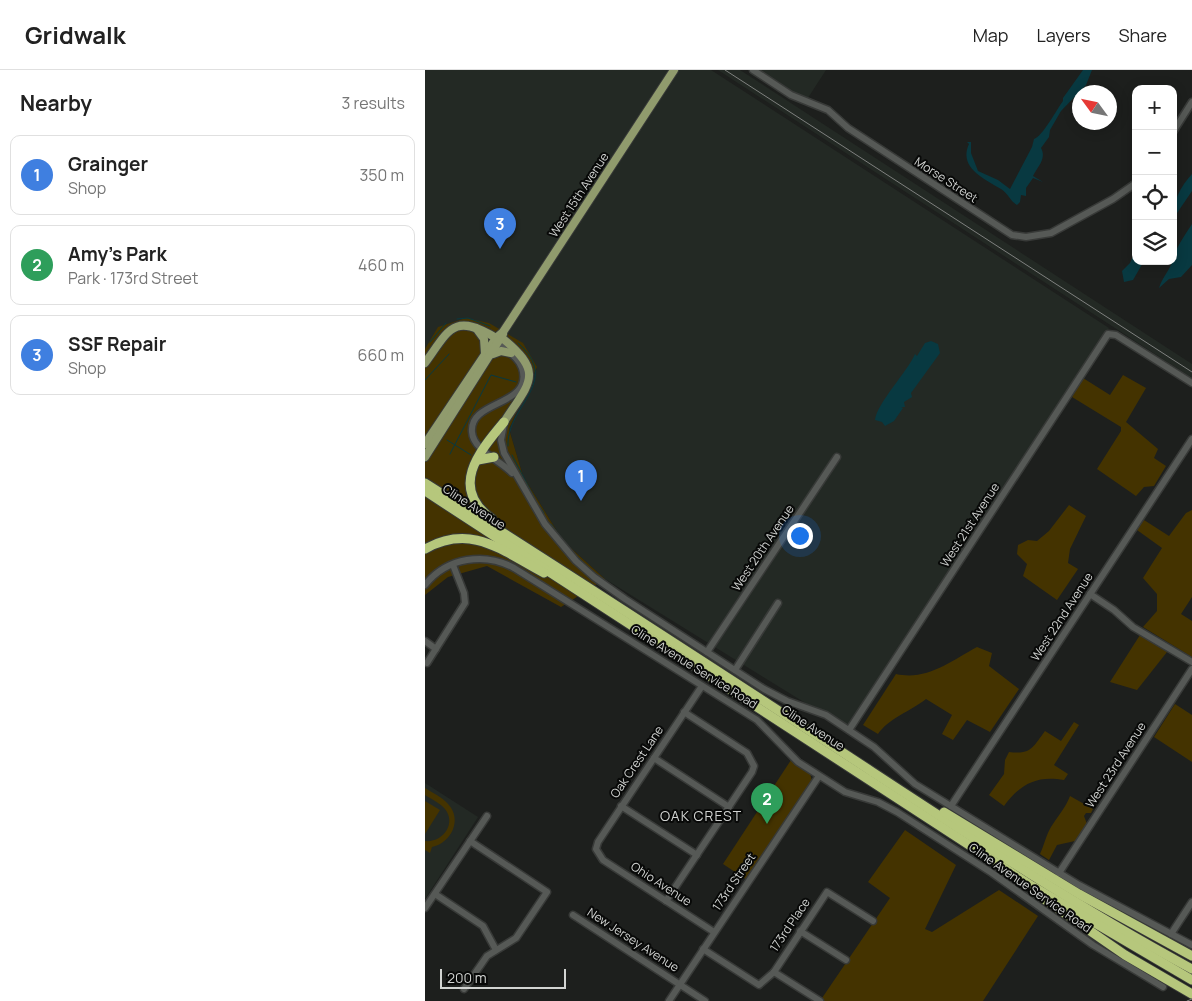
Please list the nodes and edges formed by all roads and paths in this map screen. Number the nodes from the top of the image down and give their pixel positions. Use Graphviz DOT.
graph roads {
  1 [pos="674,70"];
  2 [pos="753,70"];
  3 [pos="1192,102"];
  4 [pos="1174,130"];
  5 [pos="1132,185"];
  6 [pos="476,328"];
  7 [pos="500,338"];
  8 [pos="511,353"];
  9 [pos="488,355"];
  10 [pos="426,362"];
  11 [pos="1192,384"];
  12 [pos="504,422"];
  13 [pos="1192,439"];
  14 [pos="425,444"];
  15 [pos="484,450"];
  16 [pos="425,457"];
  17 [pos="494,457"];
  18 [pos="837,457"];
  19 [pos="477,460"];
  20 [pos="519,480"];
  21 [pos="425,483"];
  22 [pos="425,491"];
  23 [pos="425,549"];
  24 [pos="453,565"];
  25 [pos="569,574"];
  26 [pos="426,583"];
  27 [pos="583,592"];
  28 [pos="1090,594"];
  29 [pos="778,604"];
  30 [pos="425,641"];
  31 [pos="436,649"];
  32 [pos="707,652"];
  33 [pos="1192,662"];
  34 [pos="427,663"];
  35 [pos="1192,669"];
  36 [pos="735,670"];
  37 [pos="702,686"];
  38 [pos="684,712"];
  39 [pos="849,730"];
  40 [pos="654,758"];
  41 [pos="819,776"];
  42 [pos="916,801"];
  43 [pos="621,806"];
  44 [pos="951,806"];
  45 [pos="729,807"];
  46 [pos="487,816"];
  47 [pos="470,841"];
  48 [pos="597,853"];
  49 [pos="697,855"];
  50 [pos="1059,873"];
  51 [pos="1032,886"];
  52 [pos="435,894"];
  53 [pos="666,901"];
  54 [pos="1192,902"];
  55 [pos="425,908"];
  56 [pos="573,915"];
  57 [pos="873,921"];
  58 [pos="800,931"];
  59 [pos="714,932"];
  60 [pos="1171,934"];
  61 [pos="1192,945"];
  62 [pos="703,949"];
  63 [pos="496,950"];
  64 [pos="1192,956"];
  65 [pos="846,960"];
  66 [pos="1192,969"];
  67 [pos="774,972"];
  68 [pos="1192,980"];
  69 [pos="680,984"];
  70 [pos="1163,987"];
  71 [pos="464,990"];
  72 [pos="1188,992"];
  73 [pos="669,1001"];
  74 [pos="705,1001"];
  75 [pos="820,1001"];
  1 -- 7 [label="main road, West 15th Avenue"];
  2 -- 5 [label="street, Morse Street"];
  3 -- 4 [label="street"];
  6 -- 7 [label="main road"];
  6 -- 9 [label="main road"];
  6 -- 10 [label="main road"];
  7 -- 8 [label="street, Cline Avenue"];
  7 -- 9 [label="main road, West 15th Avenue"];
  7 -- 12 [label="main road, Cline Avenue"];
  8 -- 9 [label="main road"];
  8 -- 15 [label="street, Cline Avenue"];
  9 -- 14 [label="main road, West 15th Avenue"];
  9 -- 16 [label="main road, West 15th Avenue"];
  11 -- 39 [label="street, West 21st Avenue"];
  12 -- 15 [label="highway"];
  12 -- 20 [label="street, Cline Avenue"];
  13 -- 28 [label="street, West 22nd Avenue"];
  15 -- 17 [label="street, Cline Avenue"];
  15 -- 19 [label="highway"];
  17 -- 19 [label="highway"];
  17 -- 20 [label="street, Cline Avenue"];
  18 -- 32 [label="street, West 20th Avenue"];
  19 -- 25 [label="highway"];
  20 -- 32 [label="street, Cline Avenue"];
  21 -- 25 [label="highway, Cline Avenue"];
  22 -- 27 [label="highway, Cline Avenue"];
  23 -- 27 [label="highway"];
  24 -- 26 [label="street, Cline Avenue Service Road"];
  24 -- 31 [label="street"];
  24 -- 37 [label="street, Cline Avenue Service Road"];
  25 -- 42 [label="highway, Cline Avenue"];
  27 -- 51 [label="highway, Cline Avenue"];
  28 -- 33 [label="street"];
  28 -- 44 [label="street, West 22nd Avenue"];
  29 -- 36 [label="street"];
  30 -- 31 [label="street"];
  31 -- 34 [label="street"];
  32 -- 36 [label="street, Cline Avenue"];
  35 -- 50 [label="street, West 23rd Avenue"];
  36 -- 39 [label="street, Cline Avenue"];
  37 -- 38 [label="street, Oak Crest Lane"];
  37 -- 41 [label="street, Cline Avenue Service Road"];
  38 -- 40 [label="street, Oak Crest Lane"];
  38 -- 45 [label="street"];
  39 -- 44 [label="street, Cline Avenue"];
  40 -- 43 [label="street, Oak Crest Lane"];
  40 -- 45 [label="street"];
  41 -- 59 [label="street, 173rd Street"];
  41 -- 70 [label="street, Cline Avenue Service Road"];
  42 -- 64 [label="highway"];
  42 -- 66 [label="highway, Cline Avenue"];
  43 -- 48 [label="street, Oak Crest Lane"];
  43 -- 49 [label="street"];
  44 -- 50 [label="street, Cline Avenue"];
  45 -- 49 [label="street"];
  46 -- 47 [label="street"];
  47 -- 52 [label="street"];
  47 -- 63 [label="street"];
  48 -- 53 [label="street, Ohio Avenue"];
  49 -- 53 [label="street"];
  50 -- 60 [label="street, Cline Avenue"];
  51 -- 68 [label="highway, Cline Avenue"];
  51 -- 72 [label="highway"];
  52 -- 55 [label="street"];
  52 -- 63 [label="street"];
  53 -- 59 [label="street, Ohio Avenue"];
  54 -- 60 [label="street"];
  56 -- 69 [label="street, New Jersey Avenue"];
  57 -- 58 [label="street, 173rd Place"];
  58 -- 65 [label="street"];
  58 -- 67 [label="street, 173rd Place"];
  59 -- 62 [label="street, 173rd Street"];
  60 -- 61 [label="street, Cline Avenue"];
  62 -- 67 [label="street"];
  62 -- 69 [label="street, 173rd Street"];
  63 -- 71 [label="street"];
  67 -- 75 [label="street"];
  69 -- 73 [label="street, 173rd Street"];
  69 -- 74 [label="street, New Jersey Avenue"];
}
